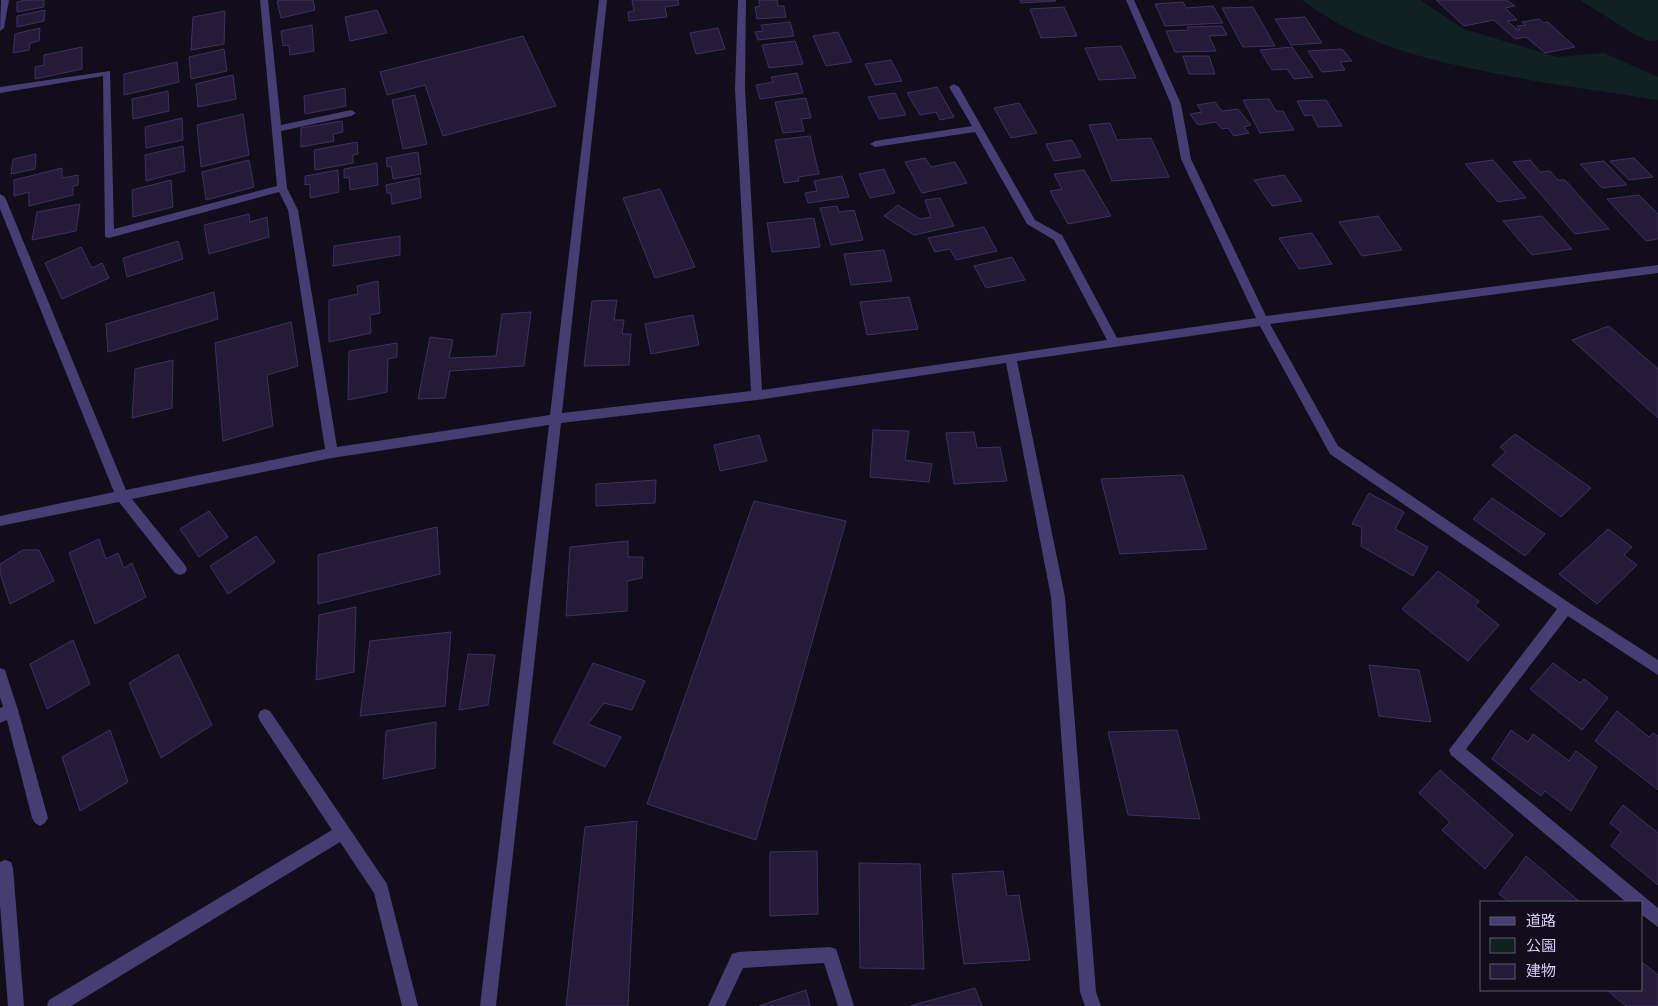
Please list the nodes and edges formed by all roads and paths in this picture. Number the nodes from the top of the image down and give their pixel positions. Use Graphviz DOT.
graph roads {
  1 [pos="5,0"];
  2 [pos="264,0"];
  3 [pos="603,0"];
  4 [pos="742,0"];
  5 [pos="1130,0"];
  6 [pos="0,28"];
  7 [pos="954,87"];
  8 [pos="0,90"];
  9 [pos="351,113"];
  10 [pos="978,128"];
  11 [pos="276,129"];
  12 [pos="875,144"];
  13 [pos="282,188"];
  14 [pos="0,197"];
  15 [pos="1658,269"];
  16 [pos="1263,321"];
  17 [pos="1114,343"];
  18 [pos="1010,356"];
  19 [pos="757,395"];
  20 [pos="555,419"];
  21 [pos="332,453"];
  22 [pos="122,496"];
  23 [pos="0,521"];
  24 [pos="180,569"];
  25 [pos="1566,608"];
  26 [pos="1658,668"];
  27 [pos="0,675"];
  28 [pos="5,713"];
  29 [pos="265,716"];
  30 [pos="40,818"];
  31 [pos="342,832"];
  32 [pos="5,868"];
  33 [pos="1637,901"];
  34 [pos="1643,907"];
  35 [pos="1658,919"];
  36 [pos="16,1006"];
  37 [pos="55,1006"];
  38 [pos="410,1006"];
  39 [pos="488,1006"];
  40 [pos="716,1006"];
  41 [pos="846,1006"];
  42 [pos="1092,1006"];
  1 -- 6 [label="street"];
  2 -- 11 [label="street"];
  3 -- 20 [label="street"];
  4 -- 19 [label="street"];
  5 -- 16 [label="street"];
  7 -- 10 [label="street"];
  8 -- 13 [label="street"];
  9 -- 11 [label="street"];
  10 -- 12 [label="street"];
  10 -- 17 [label="street"];
  11 -- 13 [label="street"];
  13 -- 21 [label="street"];
  14 -- 22 [label="street"];
  15 -- 16 [label="street"];
  16 -- 17 [label="street"];
  16 -- 25 [label="street"];
  17 -- 18 [label="street"];
  18 -- 19 [label="street"];
  18 -- 42 [label="street"];
  19 -- 20 [label="street"];
  20 -- 21 [label="street"];
  20 -- 39 [label="street"];
  21 -- 22 [label="street"];
  22 -- 23 [label="street"];
  22 -- 24 [label="street"];
  25 -- 26 [label="street"];
  25 -- 33 [label="street"];
  27 -- 28 [label="street"];
  28 -- 30 [label="street"];
  29 -- 31 [label="street"];
  31 -- 37 [label="street"];
  31 -- 38 [label="street"];
  32 -- 36 [label="street"];
  34 -- 35 [label="street"];
  40 -- 41 [label="street"];
}
